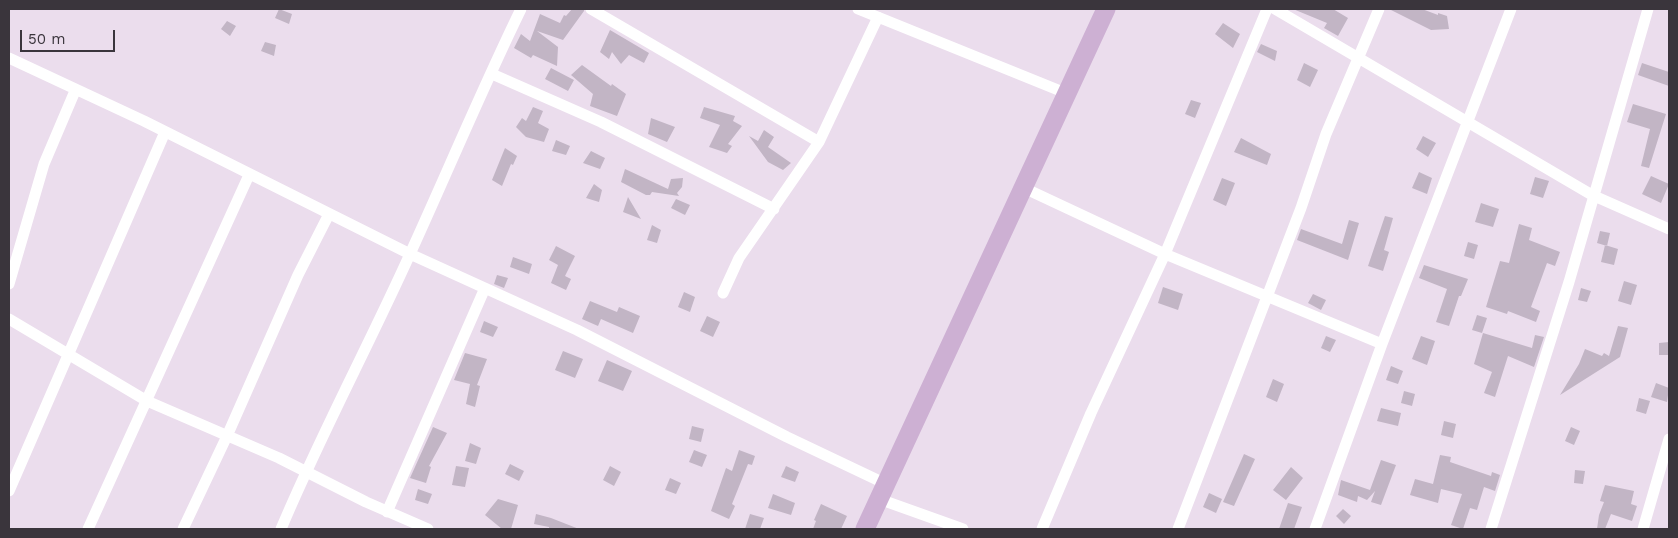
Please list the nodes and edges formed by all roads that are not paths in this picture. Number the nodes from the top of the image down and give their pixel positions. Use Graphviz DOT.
graph roads {
  1 [pos="521,9"];
  2 [pos="591,9"];
  3 [pos="858,9"];
  4 [pos="1106,9"];
  5 [pos="1267,9"];
  6 [pos="1275,9"];
  7 [pos="1379,9"];
  8 [pos="1511,9"];
  9 [pos="1648,9"];
  10 [pos="878,17"];
  11 [pos="1358,57"];
  12 [pos="9,58"];
  13 [pos="492,74"];
  14 [pos="75,91"];
  15 [pos="1068,94"];
  16 [pos="1468,122"];
  17 [pos="165,132"];
  18 [pos="819,142"];
  19 [pos="249,175"];
  20 [pos="1024,188"];
  21 [pos="1592,194"];
  22 [pos="774,209"];
  23 [pos="329,214"];
  24 [pos="1669,229"];
  25 [pos="410,254"];
  26 [pos="1164,254"];
  27 [pos="9,284"];
  28 [pos="485,288"];
  29 [pos="723,293"];
  30 [pos="1267,297"];
  31 [pos="9,319"];
  32 [pos="1382,344"];
  33 [pos="68,355"];
  34 [pos="147,401"];
  35 [pos="227,436"];
  36 [pos="1669,439"];
  37 [pos="305,471"];
  38 [pos="9,491"];
  39 [pos="883,491"];
  40 [pos="387,512"];
  41 [pos="88,529"];
  42 [pos="182,529"];
  43 [pos="281,529"];
  44 [pos="428,529"];
  45 [pos="866,529"];
  46 [pos="963,529"];
  47 [pos="1042,529"];
  48 [pos="1178,529"];
  49 [pos="1315,529"];
  50 [pos="1491,529"];
  51 [pos="1643,529"];
  1 -- 13 [label="street"];
  2 -- 18 [label="street"];
  3 -- 10 [label="street"];
  4 -- 15 [label="main road"];
  5 -- 26 [label="street"];
  6 -- 11 [label="street"];
  7 -- 11 [label="street"];
  8 -- 16 [label="street"];
  9 -- 21 [label="street"];
  10 -- 15 [label="street"];
  10 -- 18 [label="street"];
  11 -- 16 [label="street"];
  11 -- 30 [label="street"];
  12 -- 14 [label="street"];
  13 -- 22 [label="street"];
  13 -- 25 [label="street"];
  14 -- 17 [label="street"];
  14 -- 27 [label="street"];
  15 -- 20 [label="main road"];
  16 -- 21 [label="street"];
  16 -- 32 [label="street"];
  17 -- 19 [label="street"];
  17 -- 33 [label="street"];
  18 -- 22 [label="street"];
  19 -- 23 [label="street"];
  19 -- 34 [label="street"];
  20 -- 26 [label="street"];
  20 -- 39 [label="main road"];
  21 -- 24 [label="street"];
  21 -- 50 [label="street"];
  22 -- 29 [label="street"];
  23 -- 25 [label="street"];
  23 -- 35 [label="street"];
  25 -- 28 [label="street"];
  25 -- 37 [label="street"];
  26 -- 30 [label="street"];
  26 -- 47 [label="street"];
  28 -- 39 [label="street"];
  28 -- 40 [label="street"];
  30 -- 32 [label="street"];
  30 -- 48 [label="street"];
  31 -- 33 [label="street"];
  32 -- 49 [label="street"];
  33 -- 34 [label="street"];
  33 -- 38 [label="street"];
  34 -- 35 [label="street"];
  34 -- 41 [label="street"];
  35 -- 37 [label="street"];
  35 -- 42 [label="street"];
  36 -- 51 [label="street"];
  37 -- 40 [label="street"];
  37 -- 43 [label="street"];
  39 -- 45 [label="main road"];
  39 -- 46 [label="street"];
  40 -- 44 [label="street"];
}
